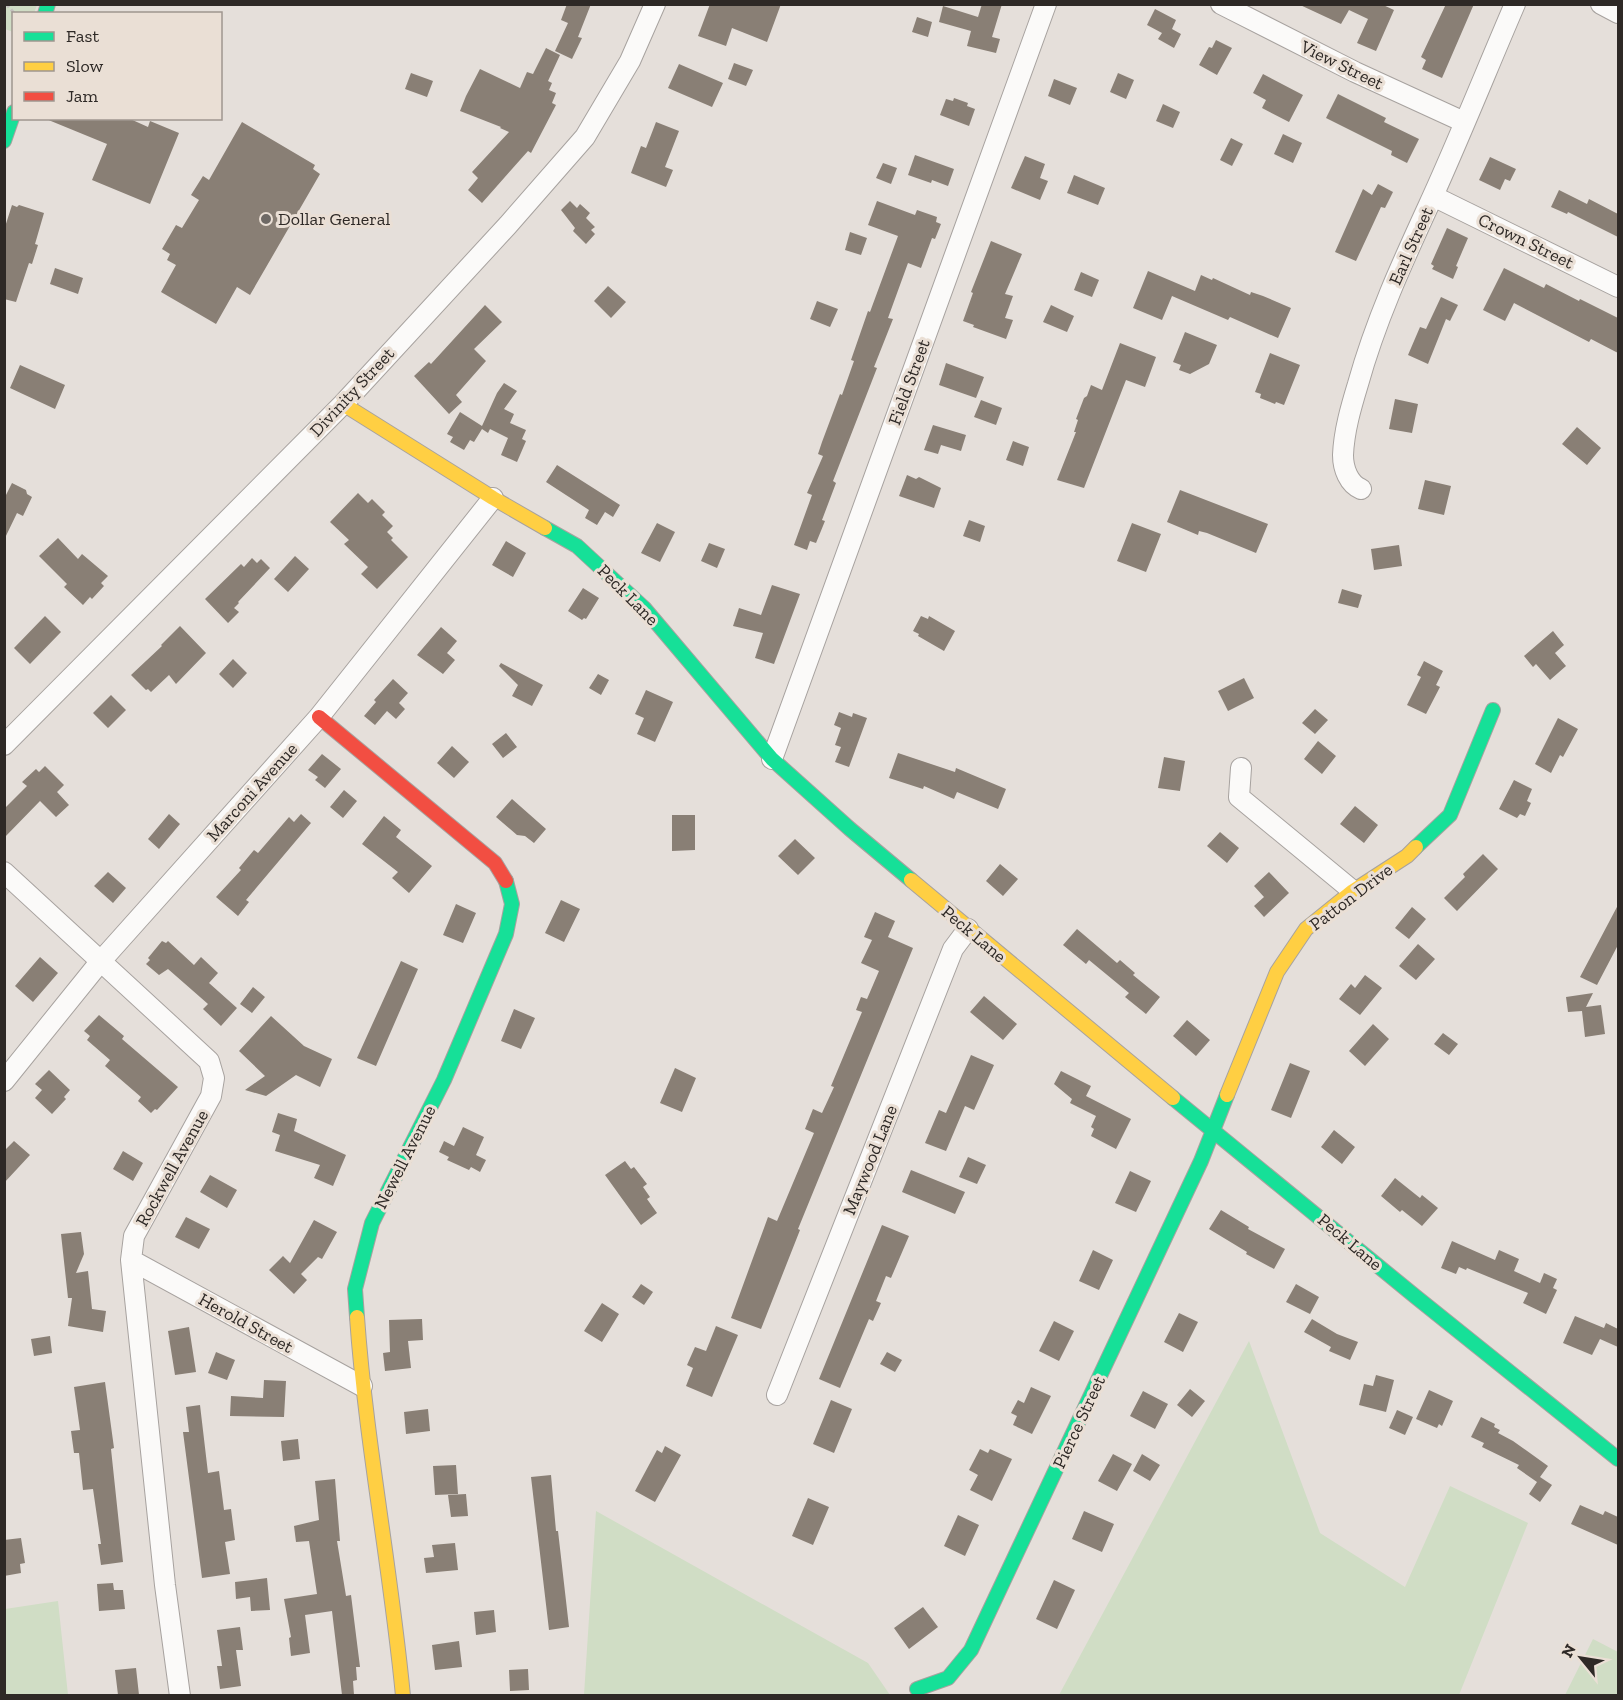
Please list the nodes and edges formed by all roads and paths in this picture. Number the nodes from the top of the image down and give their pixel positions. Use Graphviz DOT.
graph roads {
  1 [pos="655,4"];
  2 [pos="1046,4"];
  3 [pos="1221,4"];
  4 [pos="1515,4"];
  5 [pos="1601,4"];
  6 [pos="1618,13"];
  7 [pos="12,118"];
  8 [pos="1464,122"];
  9 [pos="4,141"];
  10 [pos="1433,196"];
  11 [pos="1618,287"];
  12 [pos="343,404"];
  13 [pos="1361,489"];
  14 [pos="493,498"];
  15 [pos="1493,710"];
  16 [pos="319,717"];
  17 [pos="4,745"];
  18 [pos="772,759"];
  19 [pos="1241,768"];
  20 [pos="4,872"];
  21 [pos="1353,891"];
  22 [pos="968,929"];
  23 [pos="100,962"];
  24 [pos="4,1081"];
  25 [pos="1214,1131"];
  26 [pos="130,1260"];
  27 [pos="362,1386"];
  28 [pos="777,1395"];
  29 [pos="1618,1459"];
  30 [pos="917,1689"];
  31 [pos="180,1695"];
  32 [pos="403,1695"];
  1 -- 12 [label="street, Divinity Street"];
  2 -- 18 [label="street, Field Street"];
  3 -- 8 [label="street, View Street"];
  4 -- 8 [label="street, Earl Street"];
  5 -- 6 [label="street"];
  7 -- 9 [label="main road"];
  8 -- 10 [label="street, Earl Street"];
  10 -- 11 [label="street, Crown Street"];
  10 -- 13 [label="street, Earl Street"];
  12 -- 14 [label="main road, Peck Lane"];
  12 -- 17 [label="street, Divinity Street"];
  14 -- 16 [label="street, Marconi Avenue"];
  14 -- 18 [label="main road, Peck Lane"];
  15 -- 21 [label="main road, Patton Drive"];
  16 -- 23 [label="street, Marconi Avenue"];
  16 -- 27 [label="main road, Newell Avenue"];
  18 -- 22 [label="main road, Peck Lane"];
  19 -- 21 [label="street"];
  20 -- 23 [label="street, Rockwell Avenue"];
  21 -- 25 [label="main road, Patton Drive"];
  22 -- 25 [label="main road, Peck Lane"];
  22 -- 28 [label="street, Maywood Lane"];
  23 -- 24 [label="street, Marconi Avenue"];
  23 -- 26 [label="street, Rockwell Avenue"];
  25 -- 29 [label="main road, Peck Lane"];
  25 -- 30 [label="main road, Pierce Street"];
  26 -- 27 [label="street, Herold Street"];
  26 -- 31 [label="street, Rockwell Avenue"];
  27 -- 32 [label="main road, Newell Avenue"];
}
